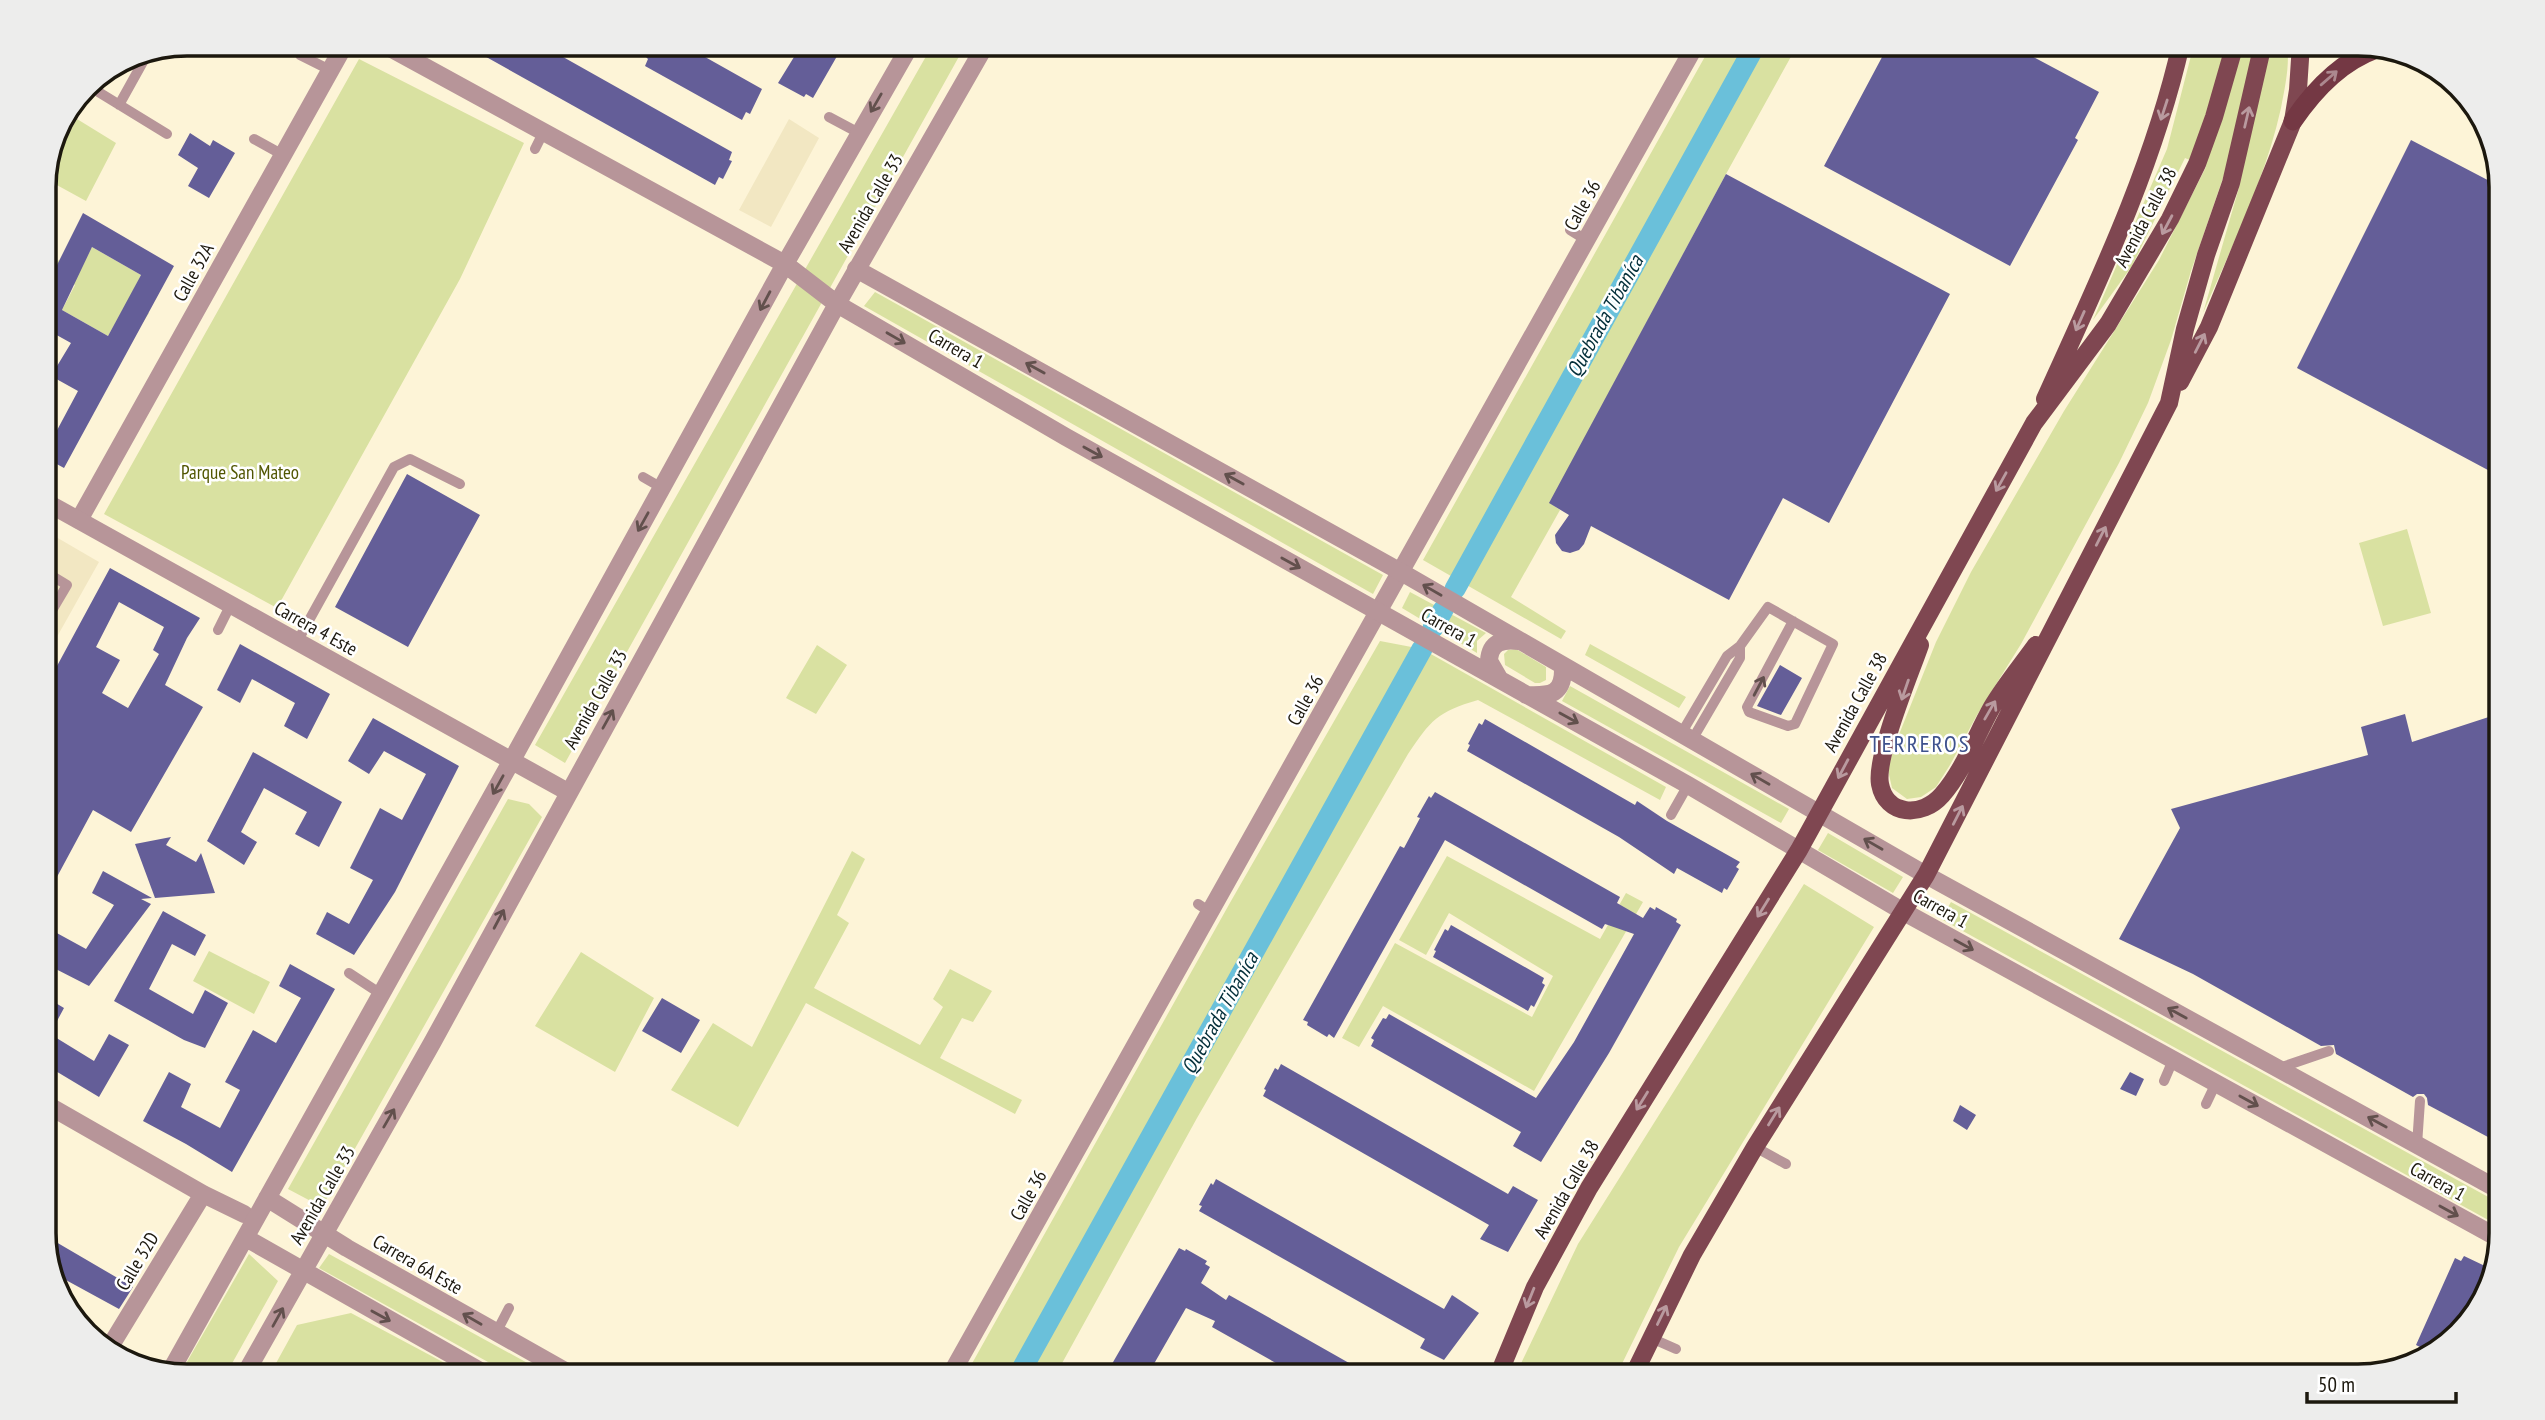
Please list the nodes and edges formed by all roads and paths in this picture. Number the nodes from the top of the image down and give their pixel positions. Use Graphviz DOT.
graph roads {
  1 [pos="302,56"];
  2 [pos="338,56"];
  3 [pos="405,56"];
  4 [pos="904,56"];
  5 [pos="979,56"];
  6 [pos="1689,56"];
  7 [pos="2178,56"];
  8 [pos="2232,56"];
  9 [pos="2260,56"];
  10 [pos="2300,56"];
  11 [pos="2361,56"];
  12 [pos="142,64"];
  13 [pos="330,70"];
  14 [pos="97,91"];
  15 [pos="119,105"];
  16 [pos="830,117"];
  17 [pos="2293,121"];
  18 [pos="544,131"];
  19 [pos="859,132"];
  20 [pos="167,134"];
  21 [pos="254,139"];
  22 [pos="535,149"];
  23 [pos="283,155"];
  24 [pos="1570,230"];
  25 [pos="1586,240"];
  26 [pos="785,264"];
  27 [pos="856,269"];
  28 [pos="837,303"];
  29 [pos="2169,403"];
  30 [pos="2034,423"];
  31 [pos="643,477"];
  32 [pos="460,484"];
  33 [pos="662,488"];
  34 [pos="56,508"];
  35 [pos="79,520"];
  36 [pos="1401,572"];
  37 [pos="56,578"];
  38 [pos="2071,597"];
  39 [pos="1935,602"];
  40 [pos="56,604"];
  41 [pos="231,604"];
  42 [pos="1378,612"];
  43 [pos="1793,621"];
  44 [pos="218,630"];
  45 [pos="1519,641"];
  46 [pos="298,642"];
  47 [pos="1563,666"];
  48 [pos="1501,680"];
  49 [pos="1526,695"];
  50 [pos="1687,737"];
  51 [pos="512,760"];
  52 [pos="1688,785"];
  53 [pos="568,792"];
  54 [pos="1819,813"];
  55 [pos="1671,814"];
  56 [pos="1799,850"];
  57 [pos="1926,875"];
  58 [pos="1904,912"];
  59 [pos="349,973"];
  60 [pos="381,994"];
  61 [pos="2329,1051"];
  62 [pos="2174,1060"];
  63 [pos="2278,1068"];
  64 [pos="2164,1081"];
  65 [pos="2216,1083"];
  66 [pos="2420,1101"];
  67 [pos="2206,1104"];
  68 [pos="56,1110"];
  69 [pos="2417,1145"];
  70 [pos="1755,1147"];
  71 [pos="1786,1164"];
  72 [pos="2489,1184"];
  73 [pos="203,1194"];
  74 [pos="267,1198"];
  75 [pos="244,1214"];
  76 [pos="2489,1233"];
  77 [pos="324,1234"];
  78 [pos="246,1238"];
  79 [pos="303,1270"];
  80 [pos="509,1308"];
  81 [pos="496,1333"];
  82 [pos="1651,1338"];
  83 [pos="113,1341"];
  84 [pos="1675,1349"];
  85 [pos="175,1363"];
  86 [pos="251,1364"];
  87 [pos="468,1364"];
  88 [pos="552,1364"];
  89 [pos="957,1364"];
  90 [pos="1503,1364"];
  91 [pos="1639,1364"];
  1 -- 13 [label="lane"];
  2 -- 13 [label="street, Calle 32A"];
  3 -- 18 [label="street, Carrera 1"];
  4 -- 19 [label="street, one-way"];
  5 -- 27 [label="street, Avenida Calle 33"];
  6 -- 25 [label="street, Calle 36"];
  7 -- 30 [label="main road, one-way"];
  8 -- 30 [label="main road, Avenida Calle 38, one-way"];
  29 -- 9 [label="main road, one-way"];
  10 -- 17 [label="main road"];
  17 -- 11 [label="highway, one-way"];
  12 -- 15 [label="lane"];
  13 -- 23 [label="street, Calle 32A"];
  14 -- 15 [label="lane"];
  15 -- 20 [label="lane"];
  16 -- 19 [label="lane"];
  29 -- 17 [label="main road, one-way"];
  18 -- 22 [label="lane"];
  18 -- 26 [label="street, Carrera 1"];
  19 -- 26 [label="street"];
  21 -- 23 [label="lane"];
  23 -- 35 [label="street, Calle 32A"];
  24 -- 25 [label="lane"];
  25 -- 36 [label="street, Calle 36"];
  26 -- 28 [label="street, Carrera 1"];
  26 -- 33 [label="street, one-way"];
  27 -- 28 [label="street, Avenida Calle 33"];
  36 -- 27 [label="street, Carrera 1, one-way"];
  28 -- 42 [label="street, Carrera 1, one-way"];
  53 -- 28 [label="street, Avenida Calle 33, one-way"];
  38 -- 29 [label="main road, one-way"];
  30 -- 39 [label="main road, Avenida Calle 38, one-way"];
  31 -- 33 [label="lane"];
  32 -- 46 [label="lane"];
  33 -- 51 [label="street, one-way"];
  34 -- 35 [label="street, Carrera 4 Este"];
  35 -- 41 [label="street, Carrera 4 Este"];
  36 -- 42 [label="street, Calle 36"];
  45 -- 36 [label="street, Carrera 1, one-way"];
  37 -- 40 [label="lane"];
  39 -- 38 [label="main road, one-way"];
  57 -- 38 [label="main road, one-way"];
  39 -- 54 [label="main road, Avenida Calle 38, one-way"];
  41 -- 44 [label="lane"];
  41 -- 46 [label="street, Carrera 4 Este"];
  42 -- 48 [label="street, Carrera 1"];
  42 -- 89 [label="street, Calle 36"];
  43 -- 43 [label="lane, one-way"];
  43 -- 50 [label="lane"];
  45 -- 47 [label="street, Carrera 1"];
  45 -- 48 [label="street"];
  46 -- 51 [label="street, Carrera 4 Este"];
  47 -- 49 [label="street"];
  47 -- 50 [label="street, Carrera 1"];
  48 -- 49 [label="street, Carrera 1"];
  49 -- 52 [label="street, Carrera 1, one-way"];
  54 -- 50 [label="street, Carrera 1, one-way"];
  51 -- 53 [label="street, Carrera 4 Este"];
  51 -- 60 [label="street, one-way"];
  52 -- 55 [label="lane"];
  52 -- 56 [label="street, Carrera 1"];
  77 -- 53 [label="street, Avenida Calle 33, one-way"];
  54 -- 56 [label="main road, Avenida Calle 38"];
  57 -- 54 [label="street, Carrera 1, one-way"];
  56 -- 58 [label="street, Carrera 1"];
  56 -- 90 [label="main road, Avenida Calle 38, one-way"];
  57 -- 58 [label="main road"];
  63 -- 57 [label="street, Carrera 1, one-way"];
  58 -- 62 [label="street, Carrera 1, one-way"];
  70 -- 58 [label="main road, one-way"];
  59 -- 60 [label="lane"];
  60 -- 74 [label="street"];
  61 -- 63 [label="lane"];
  62 -- 64 [label="lane"];
  62 -- 65 [label="street, Carrera 1"];
  69 -- 63 [label="street, Carrera 1, one-way"];
  65 -- 67 [label="lane"];
  65 -- 76 [label="street, Carrera 1, one-way"];
  66 -- 69 [label="lane"];
  68 -- 73 [label="street"];
  69 -- 72 [label="street, Carrera 1"];
  70 -- 71 [label="lane"];
  82 -- 70 [label="main road, one-way"];
  73 -- 75 [label="street"];
  73 -- 83 [label="street, Calle 32D"];
  74 -- 75 [label="street"];
  74 -- 77 [label="street, Carrera 6A Este"];
  74 -- 78 [label="street"];
  75 -- 78 [label="street"];
  77 -- 79 [label="street, Avenida Calle 33"];
  81 -- 77 [label="street, Carrera 6A Este, one-way"];
  78 -- 79 [label="street"];
  78 -- 85 [label="street"];
  86 -- 79 [label="street, Avenida Calle 33, one-way"];
  79 -- 87 [label="street, one-way"];
  80 -- 81 [label="lane"];
  81 -- 88 [label="street, Carrera 6A Este"];
  82 -- 84 [label="lane"];
  82 -- 91 [label="main road"];
}
